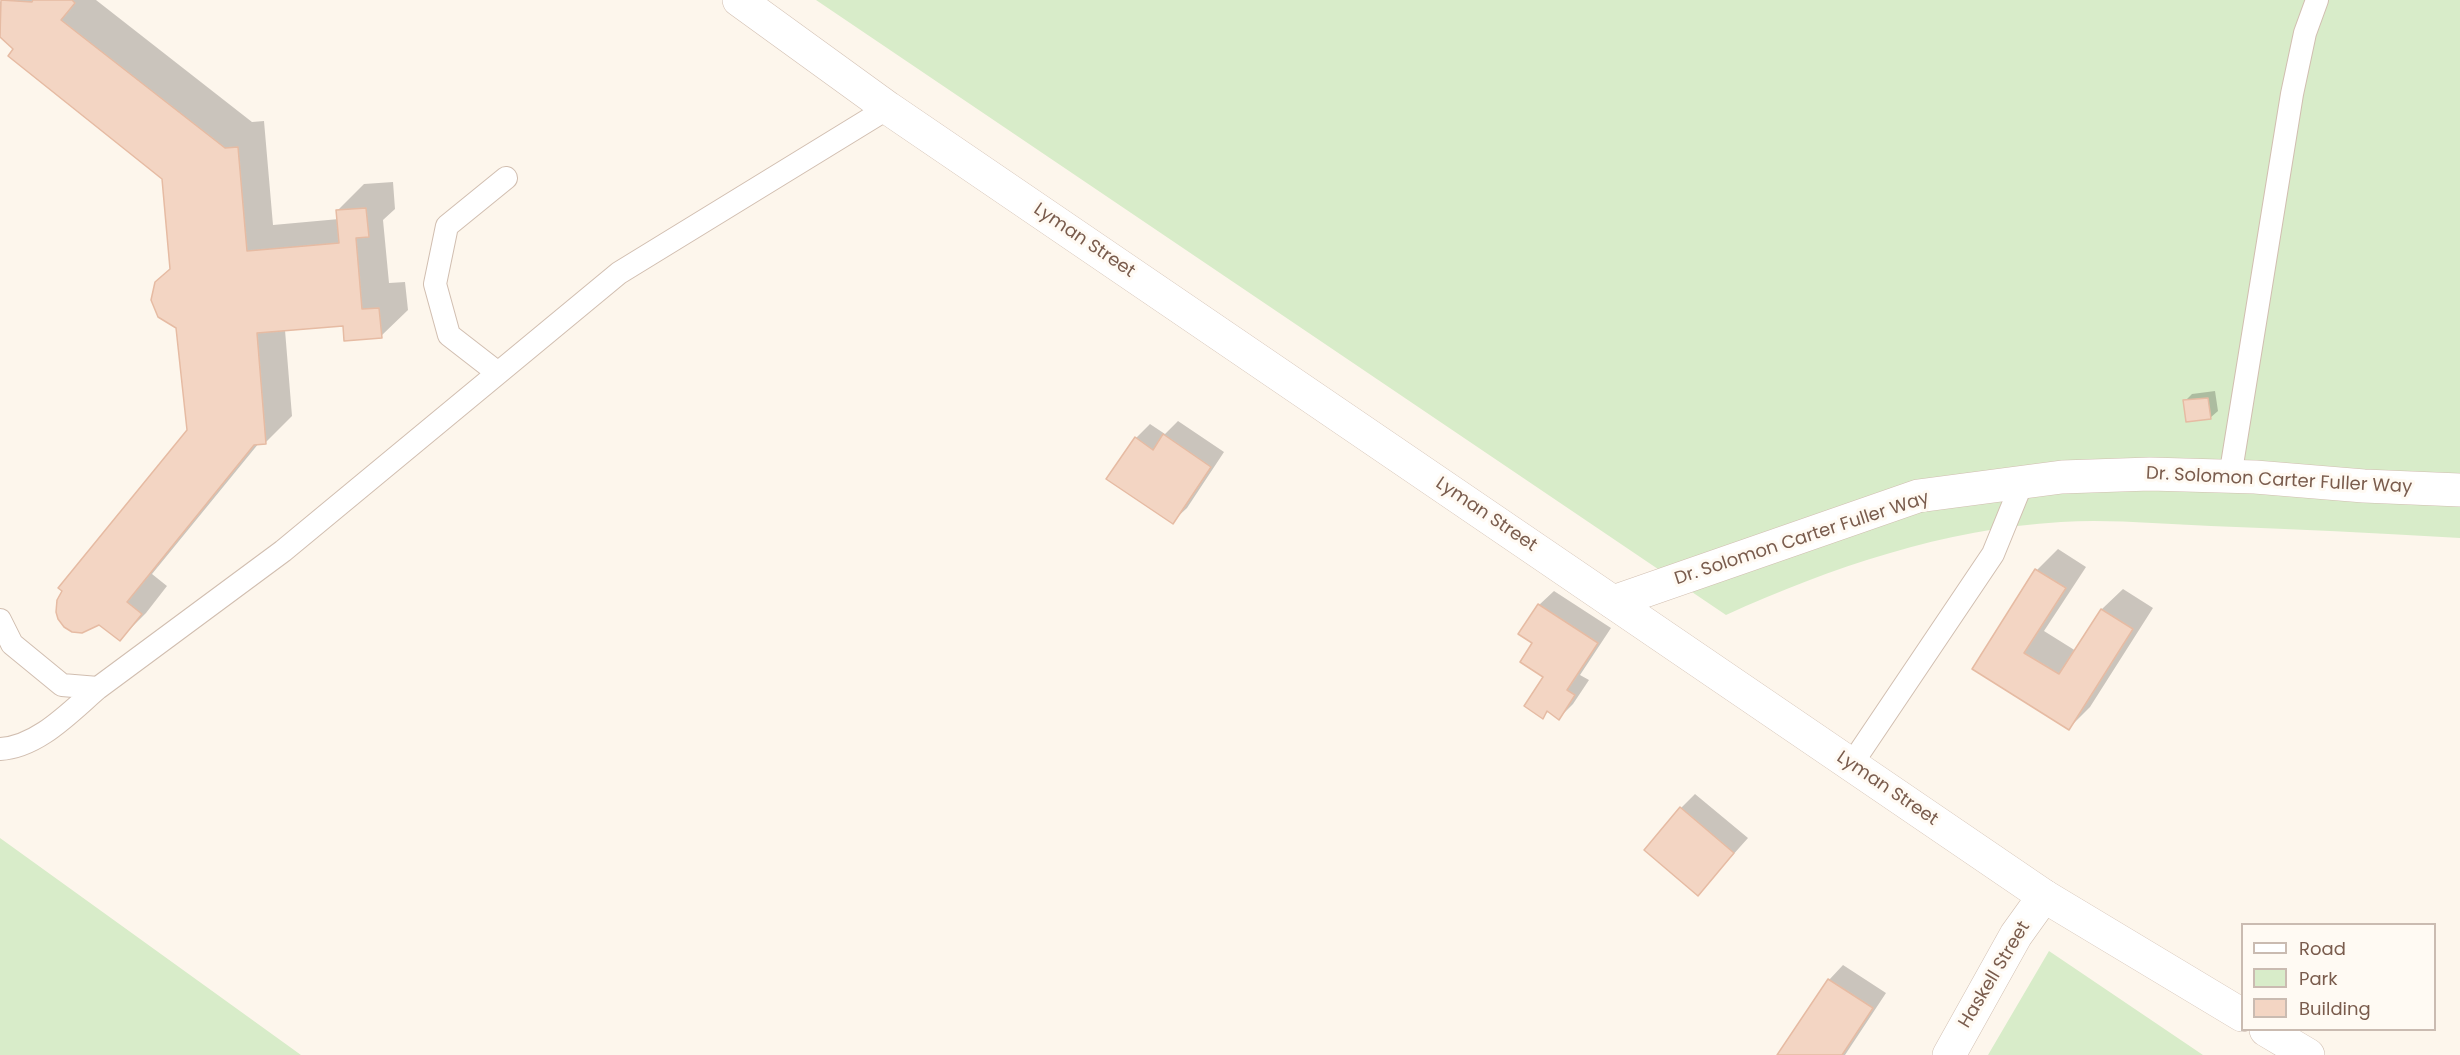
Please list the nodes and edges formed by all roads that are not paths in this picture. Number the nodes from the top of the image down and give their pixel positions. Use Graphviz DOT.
graph roads {
  1 [pos="739,0"];
  2 [pos="2316,0"];
  3 [pos="888,108"];
  4 [pos="506,178"];
  5 [pos="498,373"];
  6 [pos="2230,477"];
  7 [pos="2022,483"];
  8 [pos="2460,490"];
  9 [pos="1614,602"];
  10 [pos="0,620"];
  11 [pos="98,688"];
  12 [pos="0,749"];
  13 [pos="1851,765"];
  14 [pos="2044,896"];
  15 [pos="2241,1014"];
  16 [pos="2269,1031"];
  17 [pos="1949,1055"];
  18 [pos="2308,1055"];
  1 -- 3 [label="street, Lyman Street"];
  2 -- 6 [label="lane"];
  3 -- 5 [label="lane"];
  3 -- 9 [label="street, Lyman Street"];
  4 -- 5 [label="lane"];
  5 -- 11 [label="lane"];
  6 -- 7 [label="street, Dr. Solomon Carter Fuller Way"];
  6 -- 8 [label="street, Dr. Solomon Carter Fuller Way"];
  7 -- 9 [label="street, Dr. Solomon Carter Fuller Way"];
  7 -- 13 [label="lane"];
  9 -- 13 [label="street, Lyman Street"];
  10 -- 11 [label="lane"];
  11 -- 12 [label="lane"];
  13 -- 14 [label="street, Lyman Street"];
  14 -- 15 [label="street, Lyman Street"];
  14 -- 17 [label="street, Haskell Street"];
  16 -- 18 [label="street"];
}
